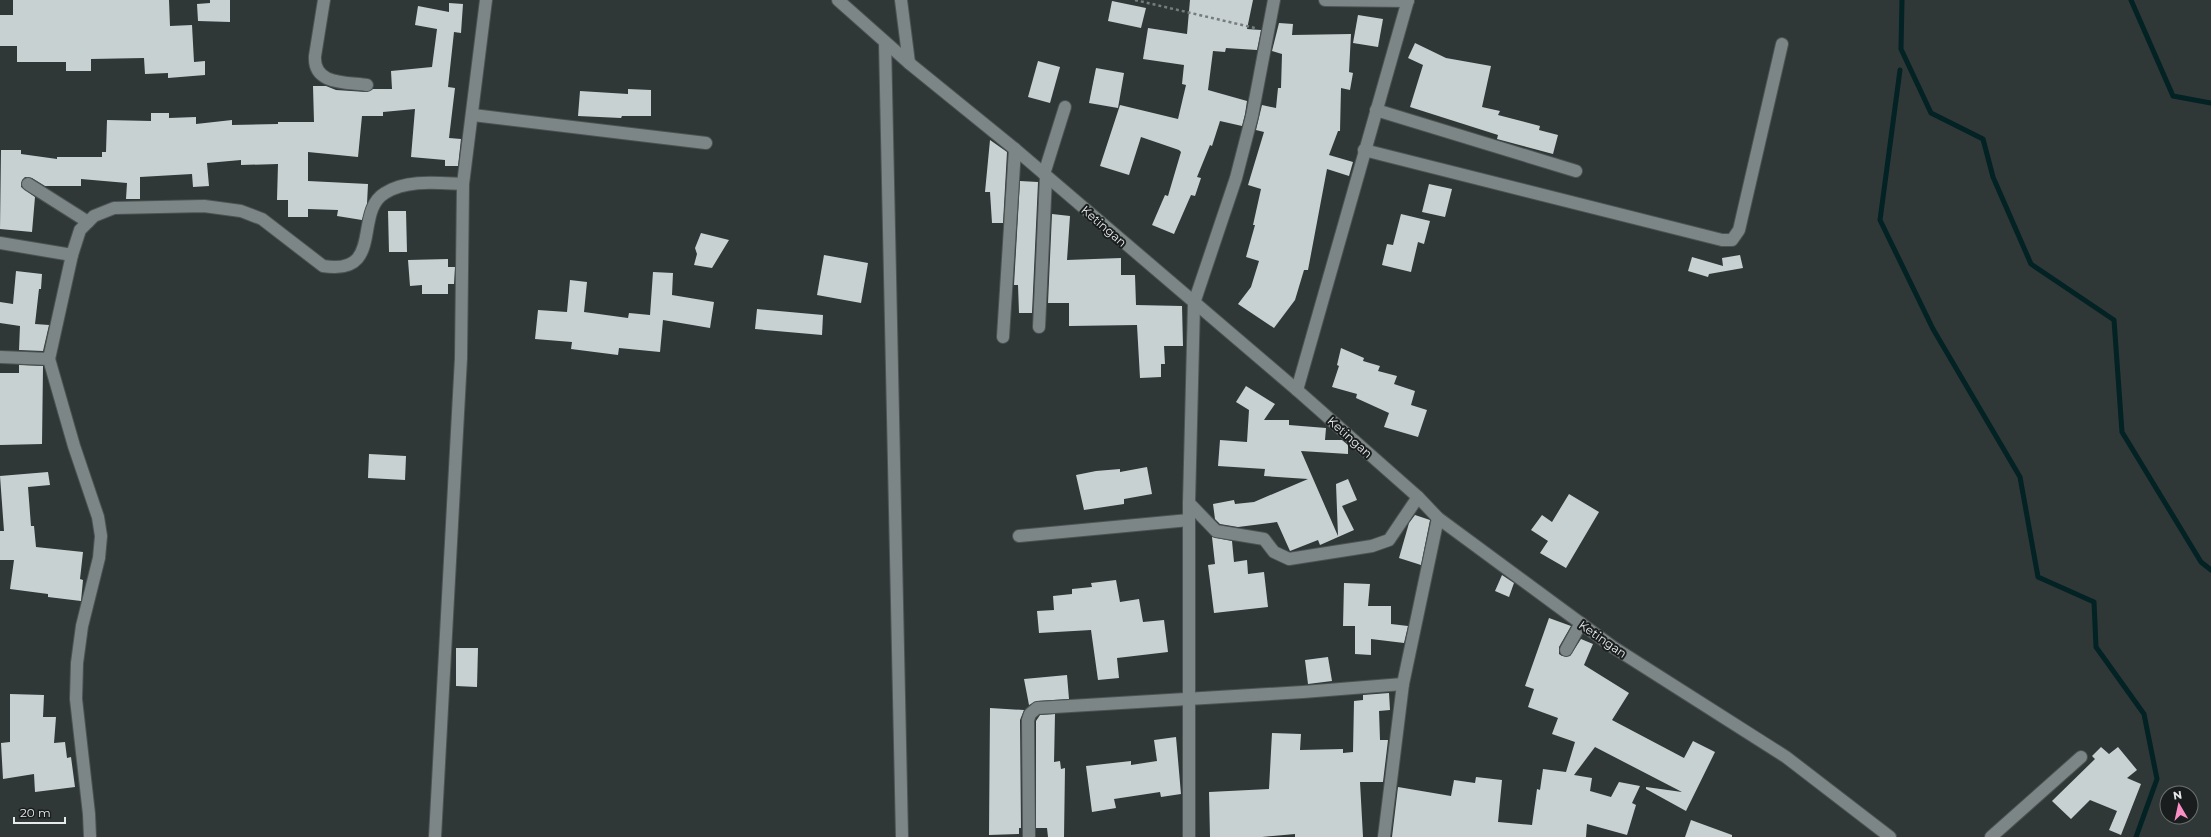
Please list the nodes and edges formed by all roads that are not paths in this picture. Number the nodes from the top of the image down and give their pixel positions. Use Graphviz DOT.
graph roads {
  1 [pos="324,0"];
  2 [pos="486,0"];
  3 [pos="838,0"];
  4 [pos="901,0"];
  5 [pos="1274,0"];
  6 [pos="1325,0"];
  7 [pos="1408,0"];
  8 [pos="885,42"];
  9 [pos="1782,44"];
  10 [pos="909,63"];
  11 [pos="366,85"];
  12 [pos="1065,107"];
  13 [pos="1376,110"];
  14 [pos="473,115"];
  15 [pos="706,143"];
  16 [pos="1015,149"];
  17 [pos="1364,150"];
  18 [pos="1576,171"];
  19 [pos="1045,175"];
  20 [pos="28,184"];
  21 [pos="463,184"];
  22 [pos="88,222"];
  23 [pos="0,243"];
  24 [pos="72,255"];
  25 [pos="1194,303"];
  26 [pos="1039,326"];
  27 [pos="1003,337"];
  28 [pos="0,357"];
  29 [pos="49,359"];
  30 [pos="1297,390"];
  31 [pos="1418,497"];
  32 [pos="1189,503"];
  33 [pos="1438,518"];
  34 [pos="1189,520"];
  35 [pos="1019,536"];
  36 [pos="1581,623"];
  37 [pos="1566,650"];
  38 [pos="1403,684"];
  39 [pos="1190,699"];
  40 [pos="2081,757"];
  41 [pos="90,837"];
  42 [pos="435,837"];
  43 [pos="902,837"];
  44 [pos="1029,837"];
  45 [pos="1190,837"];
  46 [pos="1384,837"];
  47 [pos="1890,837"];
  48 [pos="1991,837"];
  1 -- 11 [label="street"];
  2 -- 14 [label="street"];
  3 -- 8 [label="street, Ketingan"];
  4 -- 10 [label="street"];
  5 -- 25 [label="street"];
  6 -- 7 [label="street"];
  7 -- 13 [label="street"];
  8 -- 10 [label="street, Ketingan"];
  8 -- 43 [label="street"];
  9 -- 17 [label="street"];
  10 -- 16 [label="street, Ketingan"];
  12 -- 19 [label="street"];
  13 -- 17 [label="street"];
  13 -- 18 [label="street"];
  14 -- 15 [label="street"];
  14 -- 21 [label="street"];
  16 -- 19 [label="street, Ketingan"];
  16 -- 27 [label="street"];
  17 -- 30 [label="street"];
  19 -- 25 [label="street, Ketingan"];
  19 -- 26 [label="street"];
  20 -- 22 [label="street"];
  21 -- 22 [label="street"];
  21 -- 42 [label="street"];
  22 -- 24 [label="street"];
  23 -- 24 [label="street"];
  24 -- 29 [label="street"];
  25 -- 30 [label="street, Ketingan"];
  25 -- 32 [label="street"];
  28 -- 29 [label="street"];
  29 -- 41 [label="street"];
  30 -- 31 [label="street, Ketingan"];
  31 -- 32 [label="street"];
  31 -- 33 [label="street, Ketingan"];
  32 -- 34 [label="street"];
  33 -- 36 [label="street, Ketingan"];
  33 -- 38 [label="street"];
  34 -- 35 [label="street"];
  34 -- 39 [label="street"];
  36 -- 37 [label="street"];
  36 -- 47 [label="street, Ketingan"];
  38 -- 39 [label="street"];
  38 -- 46 [label="street"];
  39 -- 44 [label="street"];
  39 -- 45 [label="street"];
  40 -- 48 [label="street"];
}
